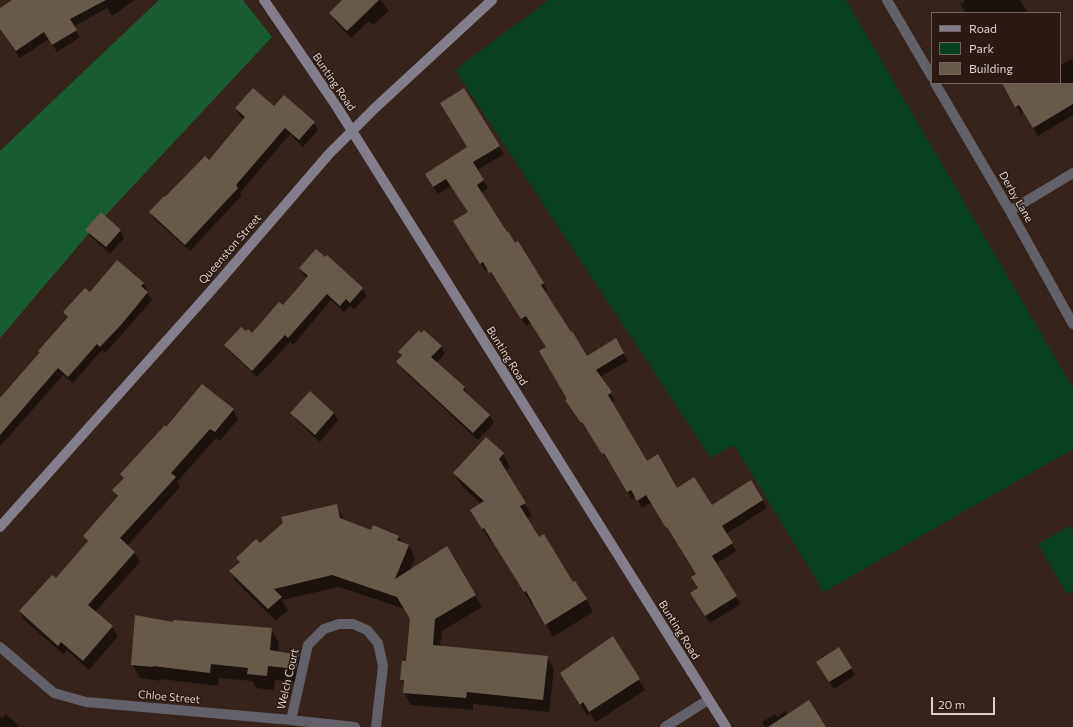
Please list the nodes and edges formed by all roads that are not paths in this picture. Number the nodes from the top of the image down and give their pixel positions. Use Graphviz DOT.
graph roads {
  1 [pos="264,0"];
  2 [pos="492,0"];
  3 [pos="887,0"];
  4 [pos="931,75"];
  5 [pos="936,84"];
  6 [pos="352,130"];
  7 [pos="1073,173"];
  8 [pos="1010,211"];
  9 [pos="1073,324"];
  10 [pos="0,527"];
  11 [pos="0,647"];
  12 [pos="708,700"];
  13 [pos="291,720"];
  14 [pos="355,727"];
  15 [pos="376,727"];
  16 [pos="665,727"];
  17 [pos="726,727"];
  1 -- 6 [label="main road, Bunting Road"];
  2 -- 6 [label="main road, Queenston Street"];
  3 -- 4 [label="street"];
  5 -- 8 [label="street, Derby Lane"];
  6 -- 10 [label="main road, Queenston Street"];
  6 -- 12 [label="main road, Bunting Road"];
  7 -- 8 [label="street"];
  8 -- 9 [label="street, Derby Lane"];
  11 -- 13 [label="street, Chloe Street"];
  12 -- 16 [label="street"];
  12 -- 17 [label="main road, Bunting Road"];
  13 -- 14 [label="street, Chloe Street"];
  13 -- 15 [label="street, Welch Court"];
}
